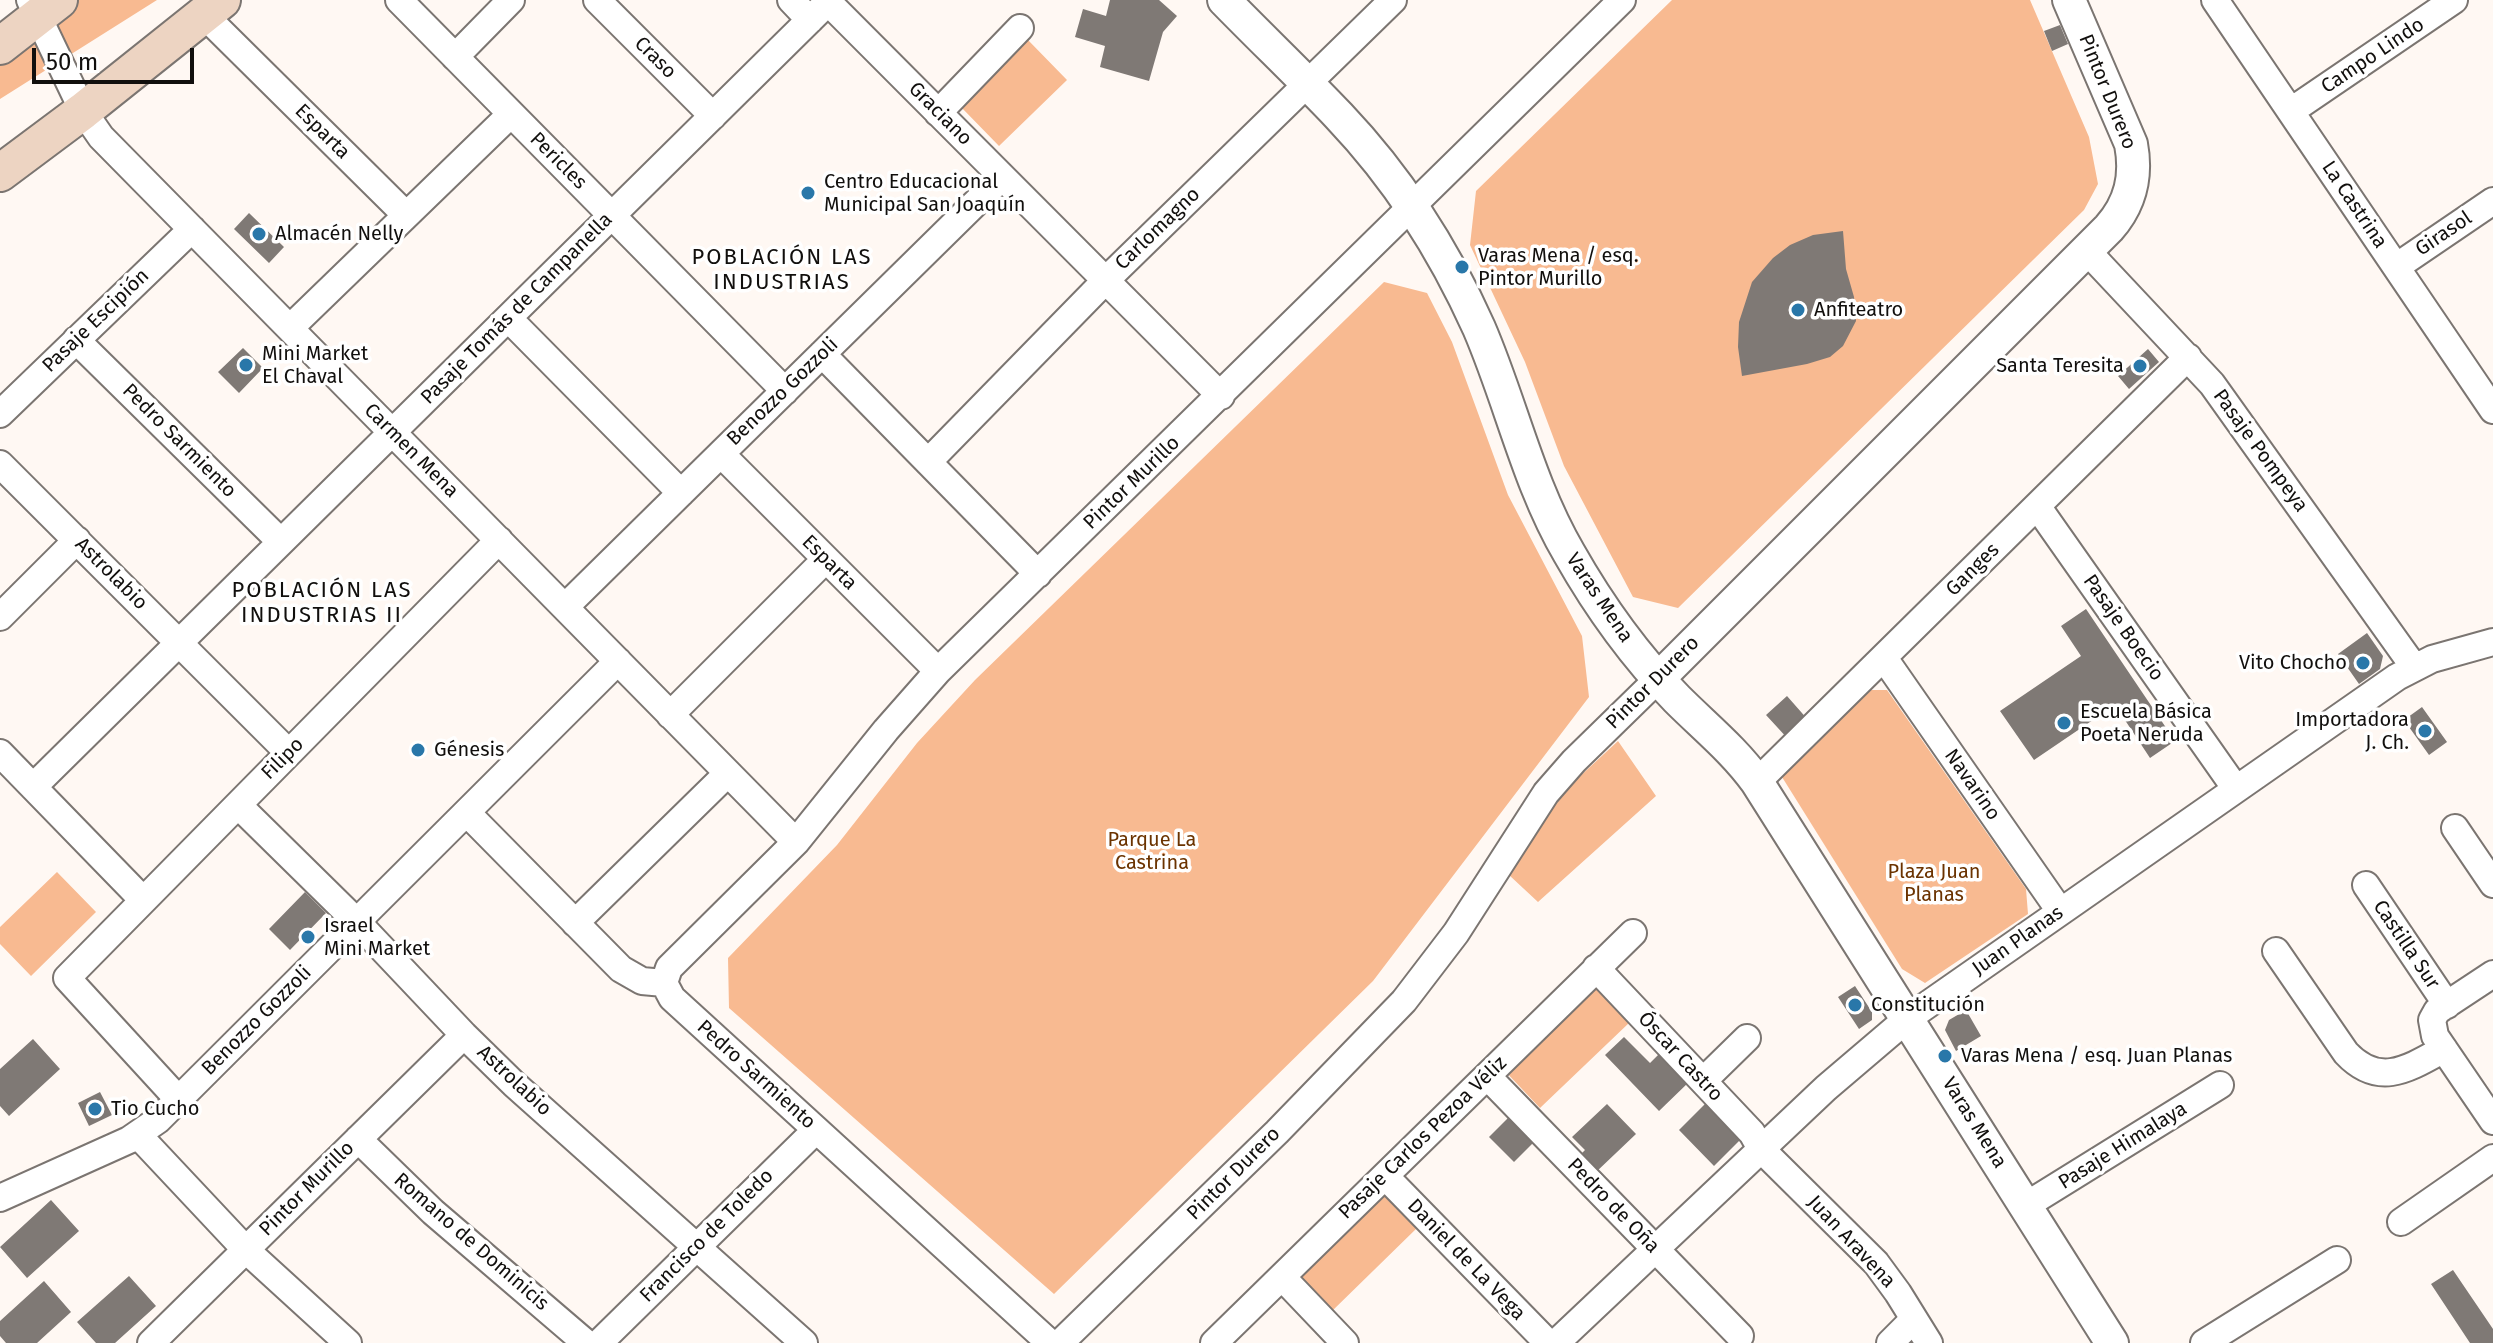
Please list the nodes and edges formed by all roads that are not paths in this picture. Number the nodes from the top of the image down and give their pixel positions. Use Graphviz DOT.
graph roads {
  1 [pos="399,0"];
  2 [pos="511,0"];
  3 [pos="597,0"];
  4 [pos="791,0"];
  5 [pos="1224,0"];
  6 [pos="1393,0"];
  7 [pos="1622,0"];
  8 [pos="2069,0"];
  9 [pos="2215,0"];
  10 [pos="2454,0"];
  11 [pos="42,6"];
  12 [pos="213,7"];
  13 [pos="823,7"];
  14 [pos="1020,28"];
  15 [pos="0,46"];
  16 [pos="455,57"];
  17 [pos="1307,85"];
  18 [pos="83,111"];
  19 [pos="2291,111"];
  20 [pos="938,113"];
  21 [pos="511,114"];
  22 [pos="713,116"];
  23 [pos="0,173"];
  24 [pos="1002,177"];
  25 [pos="2493,201"];
  26 [pos="1412,206"];
  27 [pos="406,215"];
  28 [pos="612,216"];
  29 [pos="192,229"];
  30 [pos="2087,251"];
  31 [pos="2396,267"];
  32 [pos="1105,281"];
  33 [pos="508,318"];
  34 [pos="290,328"];
  35 [pos="76,340"];
  36 [pos="822,354"];
  37 [pos="2188,357"];
  38 [pos="785,391"];
  39 [pos="1221,396"];
  40 [pos="2493,410"];
  41 [pos="0,414"];
  42 [pos="393,432"];
  43 [pos="721,454"];
  44 [pos="928,462"];
  45 [pos="0,464"];
  46 [pos="681,493"];
  47 [pos="2037,506"];
  48 [pos="77,540"];
  49 [pos="499,540"];
  50 [pos="281,542"];
  51 [pos="826,559"];
  52 [pos="1038,574"];
  53 [pos="565,607"];
  54 [pos="0,617"];
  55 [pos="2493,642"];
  56 [pos="179,643"];
  57 [pos="1884,658"];
  58 [pos="618,661"];
  59 [pos="2414,667"];
  60 [pos="938,671"];
  61 [pos="1658,679"];
  62 [pos="670,715"];
  63 [pos="0,753"];
  64 [pos="289,753"];
  65 [pos="728,773"];
  66 [pos="1757,782"];
  67 [pos="33,787"];
  68 [pos="2236,789"];
  69 [pos="238,805"];
  70 [pos="467,813"];
  71 [pos="2455,828"];
  72 [pos="796,842"];
  73 [pos="2493,884"];
  74 [pos="2366,885"];
  75 [pos="143,900"];
  76 [pos="2060,911"];
  77 [pos="357,922"];
  78 [pos="575,923"];
  79 [pos="1633,933"];
  80 [pos="2276,951"];
  81 [pos="1596,968"];
  82 [pos="2493,974"];
  83 [pos="664,983"];
  84 [pos="2440,1012"];
  85 [pos="1907,1019"];
  86 [pos="464,1035"];
  87 [pos="1747,1038"];
  88 [pos="2444,1049"];
  89 [pos="1487,1076"];
  90 [pos="1703,1081"];
  91 [pos="2220,1085"];
  92 [pos="178,1099"];
  93 [pos="2493,1121"];
  94 [pos="816,1130"];
  95 [pos="138,1135"];
  96 [pos="358,1139"];
  97 [pos="1761,1149"];
  98 [pos="2493,1158"];
  99 [pos="1385,1176"];
  100 [pos="0,1198"];
  101 [pos="2025,1206"];
  102 [pos="2401,1222"];
  103 [pos="698,1246"];
  104 [pos="1655,1249"];
  105 [pos="246,1250"];
  106 [pos="2337,1260"];
  107 [pos="1282,1277"];
  108 [pos="1914,1319"];
  109 [pos="1740,1336"];
  110 [pos="151,1343"];
  111 [pos="348,1343"];
  112 [pos="586,1343"];
  113 [pos="599,1343"];
  114 [pos="804,1343"];
  115 [pos="1050,1343"];
  116 [pos="1060,1343"];
  117 [pos="1214,1343"];
  118 [pos="1345,1343"];
  119 [pos="1548,1343"];
  120 [pos="1556,1343"];
  121 [pos="1890,1343"];
  122 [pos="1929,1343"];
  123 [pos="2112,1343"];
  124 [pos="2204,1343"];
  1 -- 16 [label="street, Pericles"];
  2 -- 16 [label="street"];
  3 -- 22 [label="street, Craso"];
  4 -- 13 [label="street, Graciano"];
  5 -- 17 [label="street, Varas Mena"];
  6 -- 17 [label="street, Carlomagno"];
  7 -- 26 [label="street, Pintor Murillo"];
  8 -- 30 [label="street, Pintor Durero"];
  9 -- 19 [label="street, La Castrina"];
  10 -- 19 [label="street, Campo Lindo"];
  11 -- 15 [label="main road"];
  11 -- 18 [label="street, Carmen Mena"];
  12 -- 18 [label="main road"];
  12 -- 27 [label="street, Esparta"];
  13 -- 20 [label="street, Graciano"];
  13 -- 22 [label="street, Pasaje Tomás de Campanella"];
  14 -- 20 [label="street"];
  16 -- 21 [label="street, Pericles"];
  17 -- 26 [label="street, Varas Mena"];
  17 -- 32 [label="street, Carlomagno"];
  18 -- 23 [label="main road"];
  18 -- 29 [label="street, Carmen Mena"];
  19 -- 31 [label="street, La Castrina"];
  20 -- 24 [label="street, Graciano"];
  21 -- 27 [label="street"];
  21 -- 28 [label="street, Pericles"];
  22 -- 28 [label="street, Pasaje Tomás de Campanella"];
  24 -- 32 [label="street, Graciano"];
  24 -- 36 [label="street, Benozzo Gozzoli"];
  25 -- 31 [label="street, Girasol"];
  26 -- 39 [label="street, Pintor Murillo"];
  26 -- 61 [label="street, Varas Mena"];
  27 -- 34 [label="street"];
  28 -- 33 [label="street, Pasaje Tomás de Campanella"];
  28 -- 38 [label="street, Pericles"];
  29 -- 34 [label="street, Carmen Mena"];
  29 -- 35 [label="street, Pasaje Escipión"];
  30 -- 37 [label="street, Pasaje Pompeya"];
  30 -- 61 [label="street, Pintor Durero"];
  31 -- 40 [label="street, La Castrina"];
  32 -- 39 [label="street, Graciano"];
  32 -- 44 [label="street, Carlomagno"];
  33 -- 42 [label="street, Pasaje Tomás de Campanella"];
  33 -- 46 [label="street"];
  34 -- 42 [label="street, Carmen Mena"];
  35 -- 41 [label="street, Pasaje Escipión"];
  35 -- 50 [label="street, Pedro Sarmiento"];
  36 -- 38 [label="street, Benozzo Gozzoli"];
  36 -- 44 [label="street"];
  37 -- 47 [label="street, Ganges"];
  37 -- 59 [label="street, Pasaje Pompeya"];
  38 -- 43 [label="street, Benozzo Gozzoli"];
  39 -- 52 [label="street, Pintor Murillo"];
  42 -- 49 [label="street, Carmen Mena"];
  42 -- 50 [label="street, Pasaje Tomás de Campanella"];
  43 -- 46 [label="street, Benozzo Gozzoli"];
  43 -- 51 [label="street, Esparta"];
  44 -- 52 [label="street"];
  45 -- 48 [label="street, Astrolabio"];
  46 -- 53 [label="street, Benozzo Gozzoli"];
  47 -- 57 [label="street, Ganges"];
  47 -- 68 [label="street, Pasaje Boecio"];
  48 -- 54 [label="street"];
  48 -- 56 [label="street, Astrolabio"];
  49 -- 53 [label="street, Carmen Mena"];
  49 -- 64 [label="street, Filipo"];
  50 -- 56 [label="street, Pasaje Tomás de Campanella"];
  51 -- 60 [label="street, Esparta"];
  51 -- 62 [label="street"];
  52 -- 60 [label="street, Pintor Murillo"];
  53 -- 58 [label="street, Carmen Mena"];
  55 -- 59 [label="street, Juan Planas"];
  56 -- 64 [label="street, Astrolabio"];
  56 -- 67 [label="street, Pasaje Tomás de Campanella"];
  57 -- 66 [label="street, Ganges"];
  57 -- 76 [label="street, Navarino"];
  58 -- 62 [label="street, Carmen Mena"];
  58 -- 70 [label="street, Benozzo Gozzoli"];
  59 -- 68 [label="street, Juan Planas"];
  60 -- 72 [label="street, Pintor Murillo"];
  61 -- 66 [label="street, Varas Mena"];
  61 -- 116 [label="street, Pintor Durero"];
  62 -- 65 [label="street, Carmen Mena"];
  63 -- 67 [label="street"];
  64 -- 69 [label="street, Filipo"];
  65 -- 72 [label="street, Carmen Mena"];
  65 -- 78 [label="street"];
  66 -- 85 [label="street, Varas Mena"];
  67 -- 75 [label="street"];
  68 -- 76 [label="street, Juan Planas"];
  69 -- 75 [label="street, Filipo"];
  69 -- 77 [label="street, Astrolabio"];
  70 -- 77 [label="street, Benozzo Gozzoli"];
  70 -- 78 [label="street"];
  71 -- 73 [label="street"];
  72 -- 83 [label="street, Pintor Murillo"];
  74 -- 84 [label="street, Castilla Sur"];
  75 -- 92 [label="street, Filipo"];
  76 -- 85 [label="street, Juan Planas"];
  77 -- 86 [label="street, Astrolabio"];
  77 -- 92 [label="street, Benozzo Gozzoli"];
  78 -- 83 [label="street"];
  79 -- 81 [label="street, Pasaje Carlos Pezoa Véliz"];
  80 -- 88 [label="street"];
  81 -- 89 [label="street, Pasaje Carlos Pezoa Véliz"];
  81 -- 90 [label="street, Óscar Castro"];
  82 -- 84 [label="street"];
  83 -- 94 [label="street, Pedro Sarmiento"];
  84 -- 88 [label="street, Castilla Sur"];
  85 -- 97 [label="street, Juan Planas"];
  85 -- 101 [label="street, Varas Mena"];
  86 -- 96 [label="street, Pintor Murillo"];
  86 -- 103 [label="street, Astrolabio"];
  87 -- 90 [label="street"];
  88 -- 93 [label="street, Castilla Sur"];
  89 -- 99 [label="street, Pasaje Carlos Pezoa Véliz"];
  89 -- 104 [label="street, Pedro de Oña"];
  90 -- 97 [label="street, Óscar Castro"];
  91 -- 101 [label="street, Pasaje Himalaya"];
  92 -- 95 [label="street, Benozzo Gozzoli"];
  94 -- 103 [label="street, Francisco de Toledo"];
  94 -- 115 [label="street, Pedro Sarmiento"];
  95 -- 100 [label="street, Benozzo Gozzoli"];
  95 -- 105 [label="street"];
  96 -- 105 [label="street, Pintor Murillo"];
  96 -- 112 [label="street, Romano de Dominicis"];
  97 -- 104 [label="street, Juan Planas"];
  97 -- 108 [label="street, Juan Aravena"];
  98 -- 102 [label="street"];
  99 -- 107 [label="street, Pasaje Carlos Pezoa Véliz"];
  99 -- 119 [label="street, Daniel de La Vega"];
  101 -- 123 [label="street, Varas Mena"];
  103 -- 113 [label="street, Francisco de Toledo"];
  103 -- 114 [label="street, Astrolabio"];
  104 -- 109 [label="street, Pedro de Oña"];
  104 -- 120 [label="street, Juan Planas"];
  105 -- 110 [label="street, Pintor Murillo"];
  105 -- 111 [label="street"];
  106 -- 124 [label="street"];
  107 -- 117 [label="street, Pasaje Carlos Pezoa Véliz"];
  107 -- 118 [label="street"];
  108 -- 121 [label="street"];
  108 -- 122 [label="street, Juan Aravena"];
}
